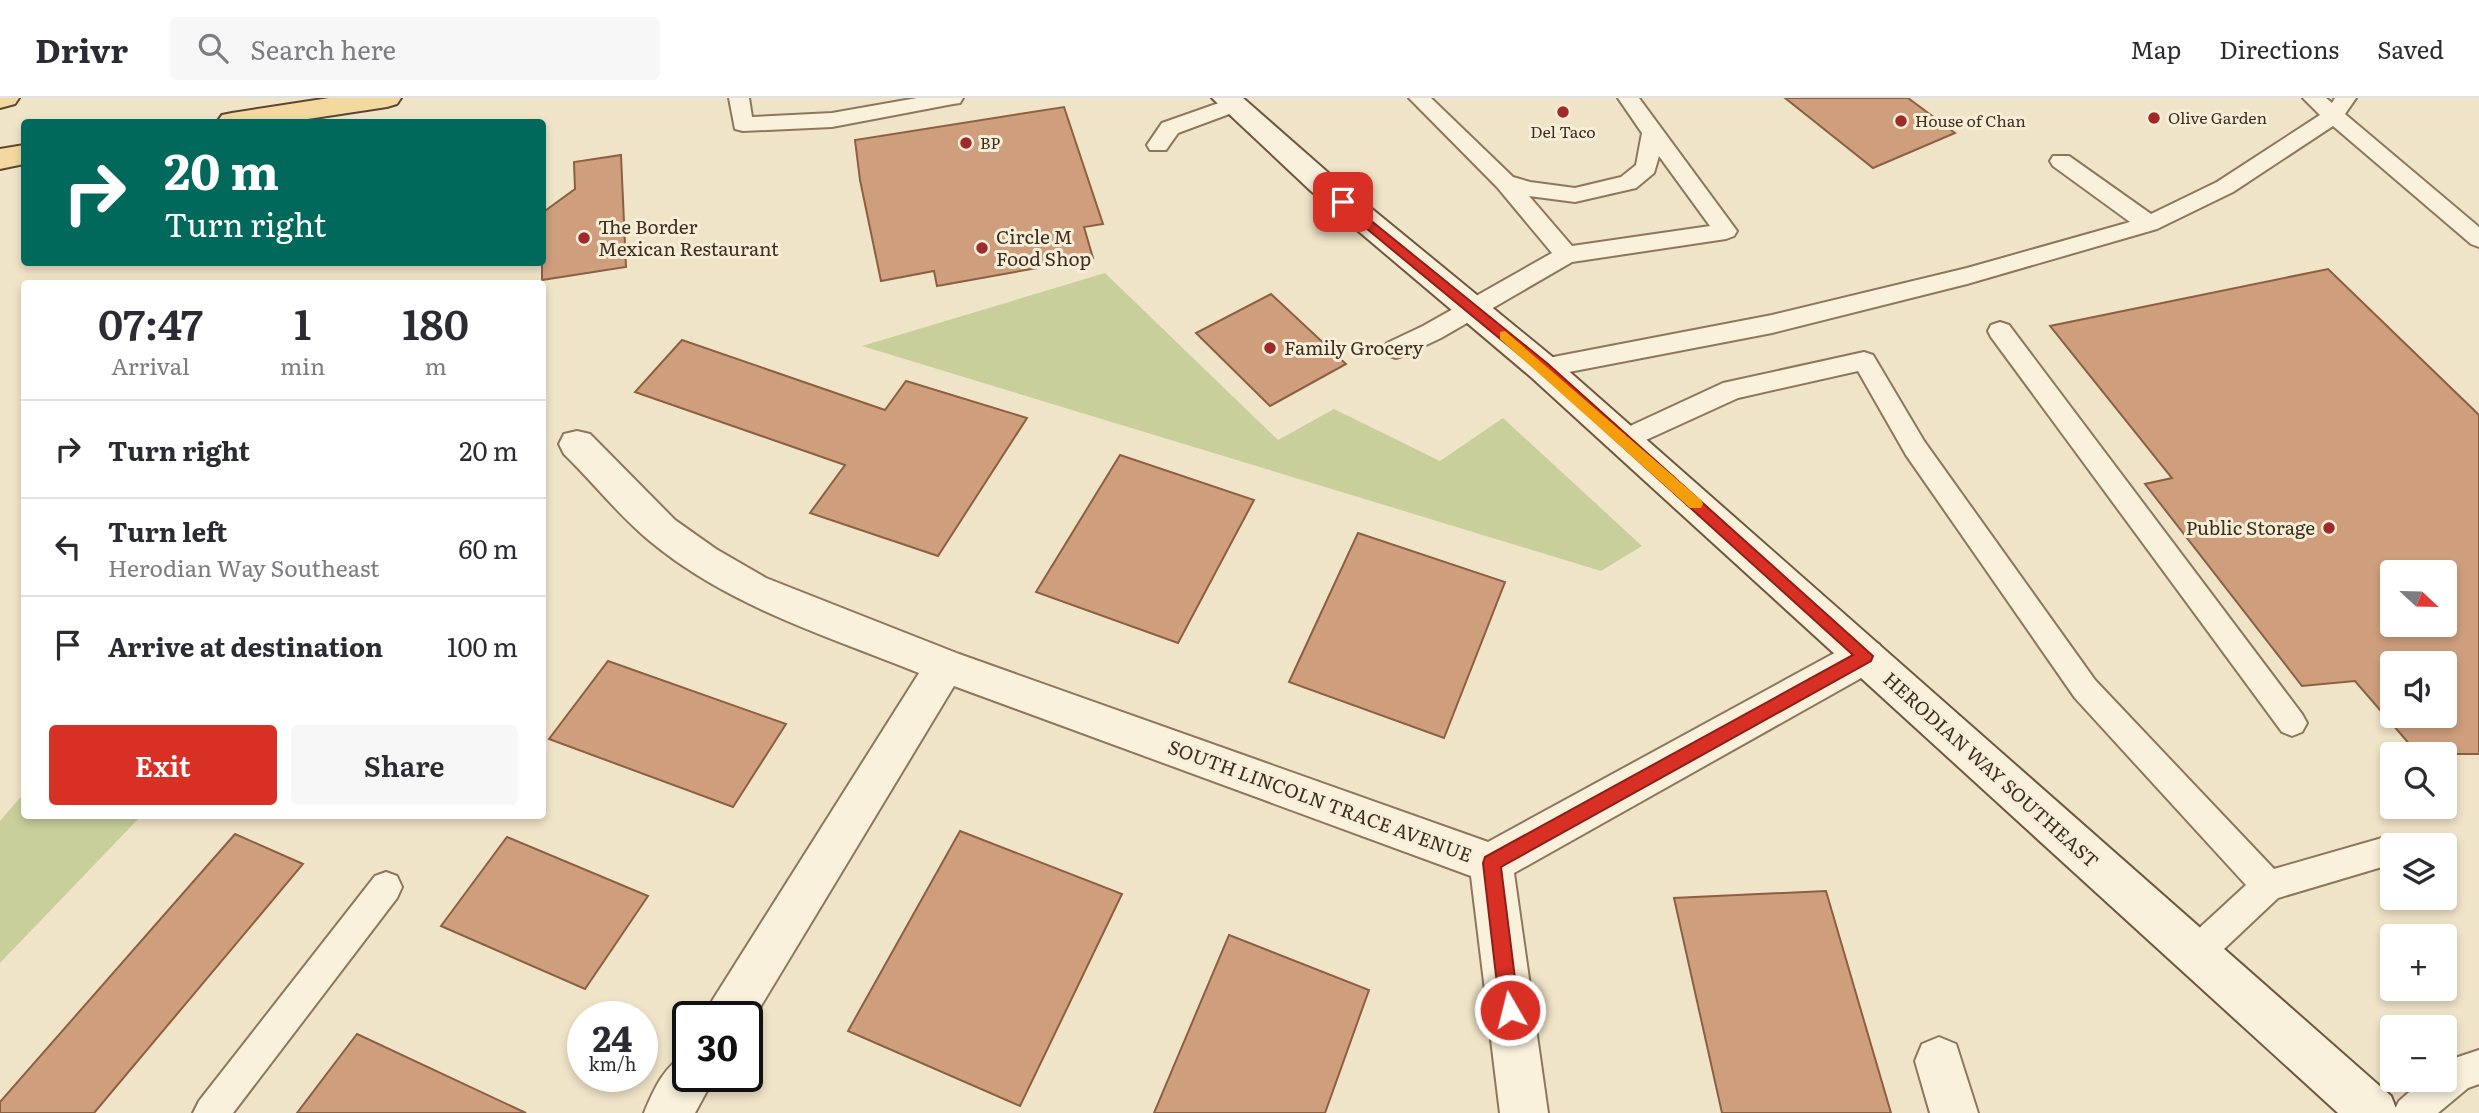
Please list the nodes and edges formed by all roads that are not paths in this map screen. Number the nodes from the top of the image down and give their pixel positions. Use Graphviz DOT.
graph roads {
  1 [pos="5,98"];
  2 [pos="387,98"];
  3 [pos="739,98"];
  4 [pos="953,98"];
  5 [pos="1419,98"];
  6 [pos="1628,98"];
  7 [pos="2313,98"];
  8 [pos="0,99"];
  9 [pos="1230,101"];
  10 [pos="2340,107"];
  11 [pos="251,119"];
  12 [pos="1653,133"];
  13 [pos="1158,145"];
  14 [pos="21,156"];
  15 [pos="0,159"];
  16 [pos="2061,161"];
  17 [pos="1505,182"];
  18 [pos="2149,224"];
  19 [pos="2479,239"];
  20 [pos="1566,255"];
  21 [pos="1471,307"];
  22 [pos="2000,331"];
  23 [pos="1396,349"];
  24 [pos="1544,368"];
  25 [pos="1624,440"];
  26 [pos="577,444"];
  27 [pos="1865,656"];
  28 [pos="945,666"];
  29 [pos="2292,723"];
  30 [pos="2380,854"];
  31 [pos="1492,863"];
  32 [pos="2268,886"];
  33 [pos="386,887"];
  34 [pos="2195,954"];
  35 [pos="738,1001"];
  36 [pos="1939,1061"];
  37 [pos="2479,1067"];
  38 [pos="681,1092"];
  39 [pos="211,1113"];
  40 [pos="668,1113"];
  41 [pos="1524,1113"];
  42 [pos="1954,1113"];
  43 [pos="2374,1113"];
  44 [pos="2411,1113"];
  1 -- 8 [label="main road"];
  2 -- 11 [label="main road"];
  3 -- 4 [label="lane"];
  5 -- 17 [label="lane"];
  6 -- 12 [label="lane"];
  7 -- 10 [label="lane"];
  9 -- 13 [label="lane"];
  9 -- 21 [label="street, HERODIAN WAY SOUTHEAST"];
  10 -- 18 [label="lane"];
  10 -- 19 [label="lane"];
  12 -- 17 [label="lane"];
  12 -- 20 [label="lane"];
  14 -- 15 [label="main road"];
  16 -- 18 [label="lane"];
  17 -- 20 [label="lane"];
  18 -- 24 [label="lane"];
  20 -- 21 [label="lane"];
  21 -- 23 [label="lane"];
  21 -- 24 [label="street, HERODIAN WAY SOUTHEAST"];
  22 -- 29 [label="lane"];
  24 -- 25 [label="street, HERODIAN WAY SOUTHEAST"];
  25 -- 27 [label="street, HERODIAN WAY SOUTHEAST"];
  25 -- 32 [label="lane"];
  26 -- 28 [label="street, SOUTH LINCOLN TRACE AVENUE"];
  27 -- 31 [label="street, SOUTH LINCOLN TRACE AVENUE"];
  27 -- 34 [label="street, HERODIAN WAY SOUTHEAST"];
  28 -- 31 [label="street, SOUTH LINCOLN TRACE AVENUE"];
  28 -- 35 [label="street"];
  30 -- 32 [label="lane"];
  31 -- 41 [label="street"];
  32 -- 34 [label="lane"];
  33 -- 39 [label="lane"];
  34 -- 43 [label="street, HERODIAN WAY SOUTHEAST"];
  36 -- 42 [label="street"];
  37 -- 44 [label="lane"];
  38 -- 40 [label="street"];
}
